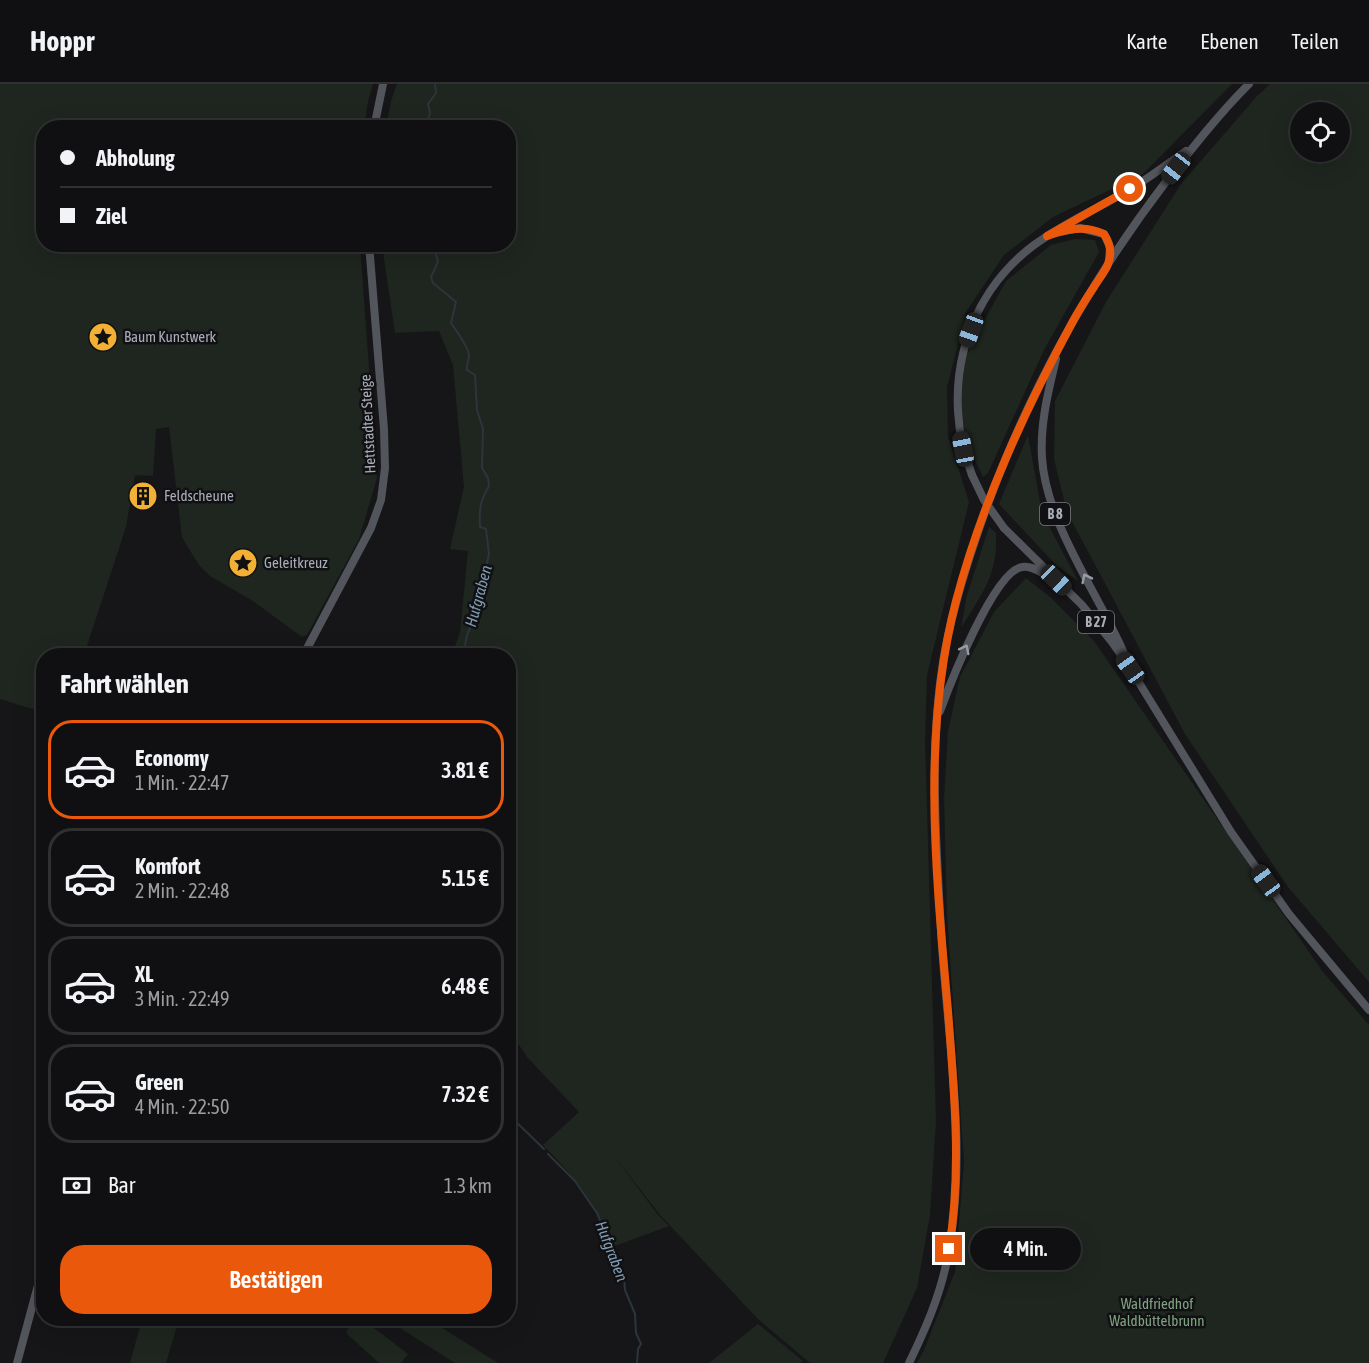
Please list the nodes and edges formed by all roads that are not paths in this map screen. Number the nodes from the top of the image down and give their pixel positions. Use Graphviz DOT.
graph roads {
  1 [pos="383,84"];
  2 [pos="1249,84"];
  3 [pos="376,120"];
  4 [pos="1194,145"];
  5 [pos="1047,236"];
  6 [pos="370,252"];
  7 [pos="1108,265"];
  8 [pos="1060,345"];
  9 [pos="1056,580"];
  10 [pos="307,648"];
  11 [pos="1130,668"];
  12 [pos="936,723"];
  13 [pos="1369,1010"];
  14 [pos="36,1293"];
  15 [pos="17,1363"];
  16 [pos="909,1363"];
  1 -- 3 [label="main road"];
  2 -- 4 [label="main road, B 8"];
  4 -- 5 [label="main road, B 27"];
  4 -- 7 [label="main road, B 8"];
  5 -- 7 [label="main road"];
  5 -- 9 [label="main road, B 27, bridge"];
  6 -- 10 [label="main road, Hettstadter Steige"];
  7 -- 8 [label="main road, B 8"];
  11 -- 8 [label="main road, B 8, one-way"];
  8 -- 12 [label="main road"];
  9 -- 11 [label="main road, B 27"];
  12 -- 9 [label="main road, B 27, one-way"];
  11 -- 13 [label="main road, B 27"];
  12 -- 16 [label="main road"];
  14 -- 15 [label="main road"];
}
